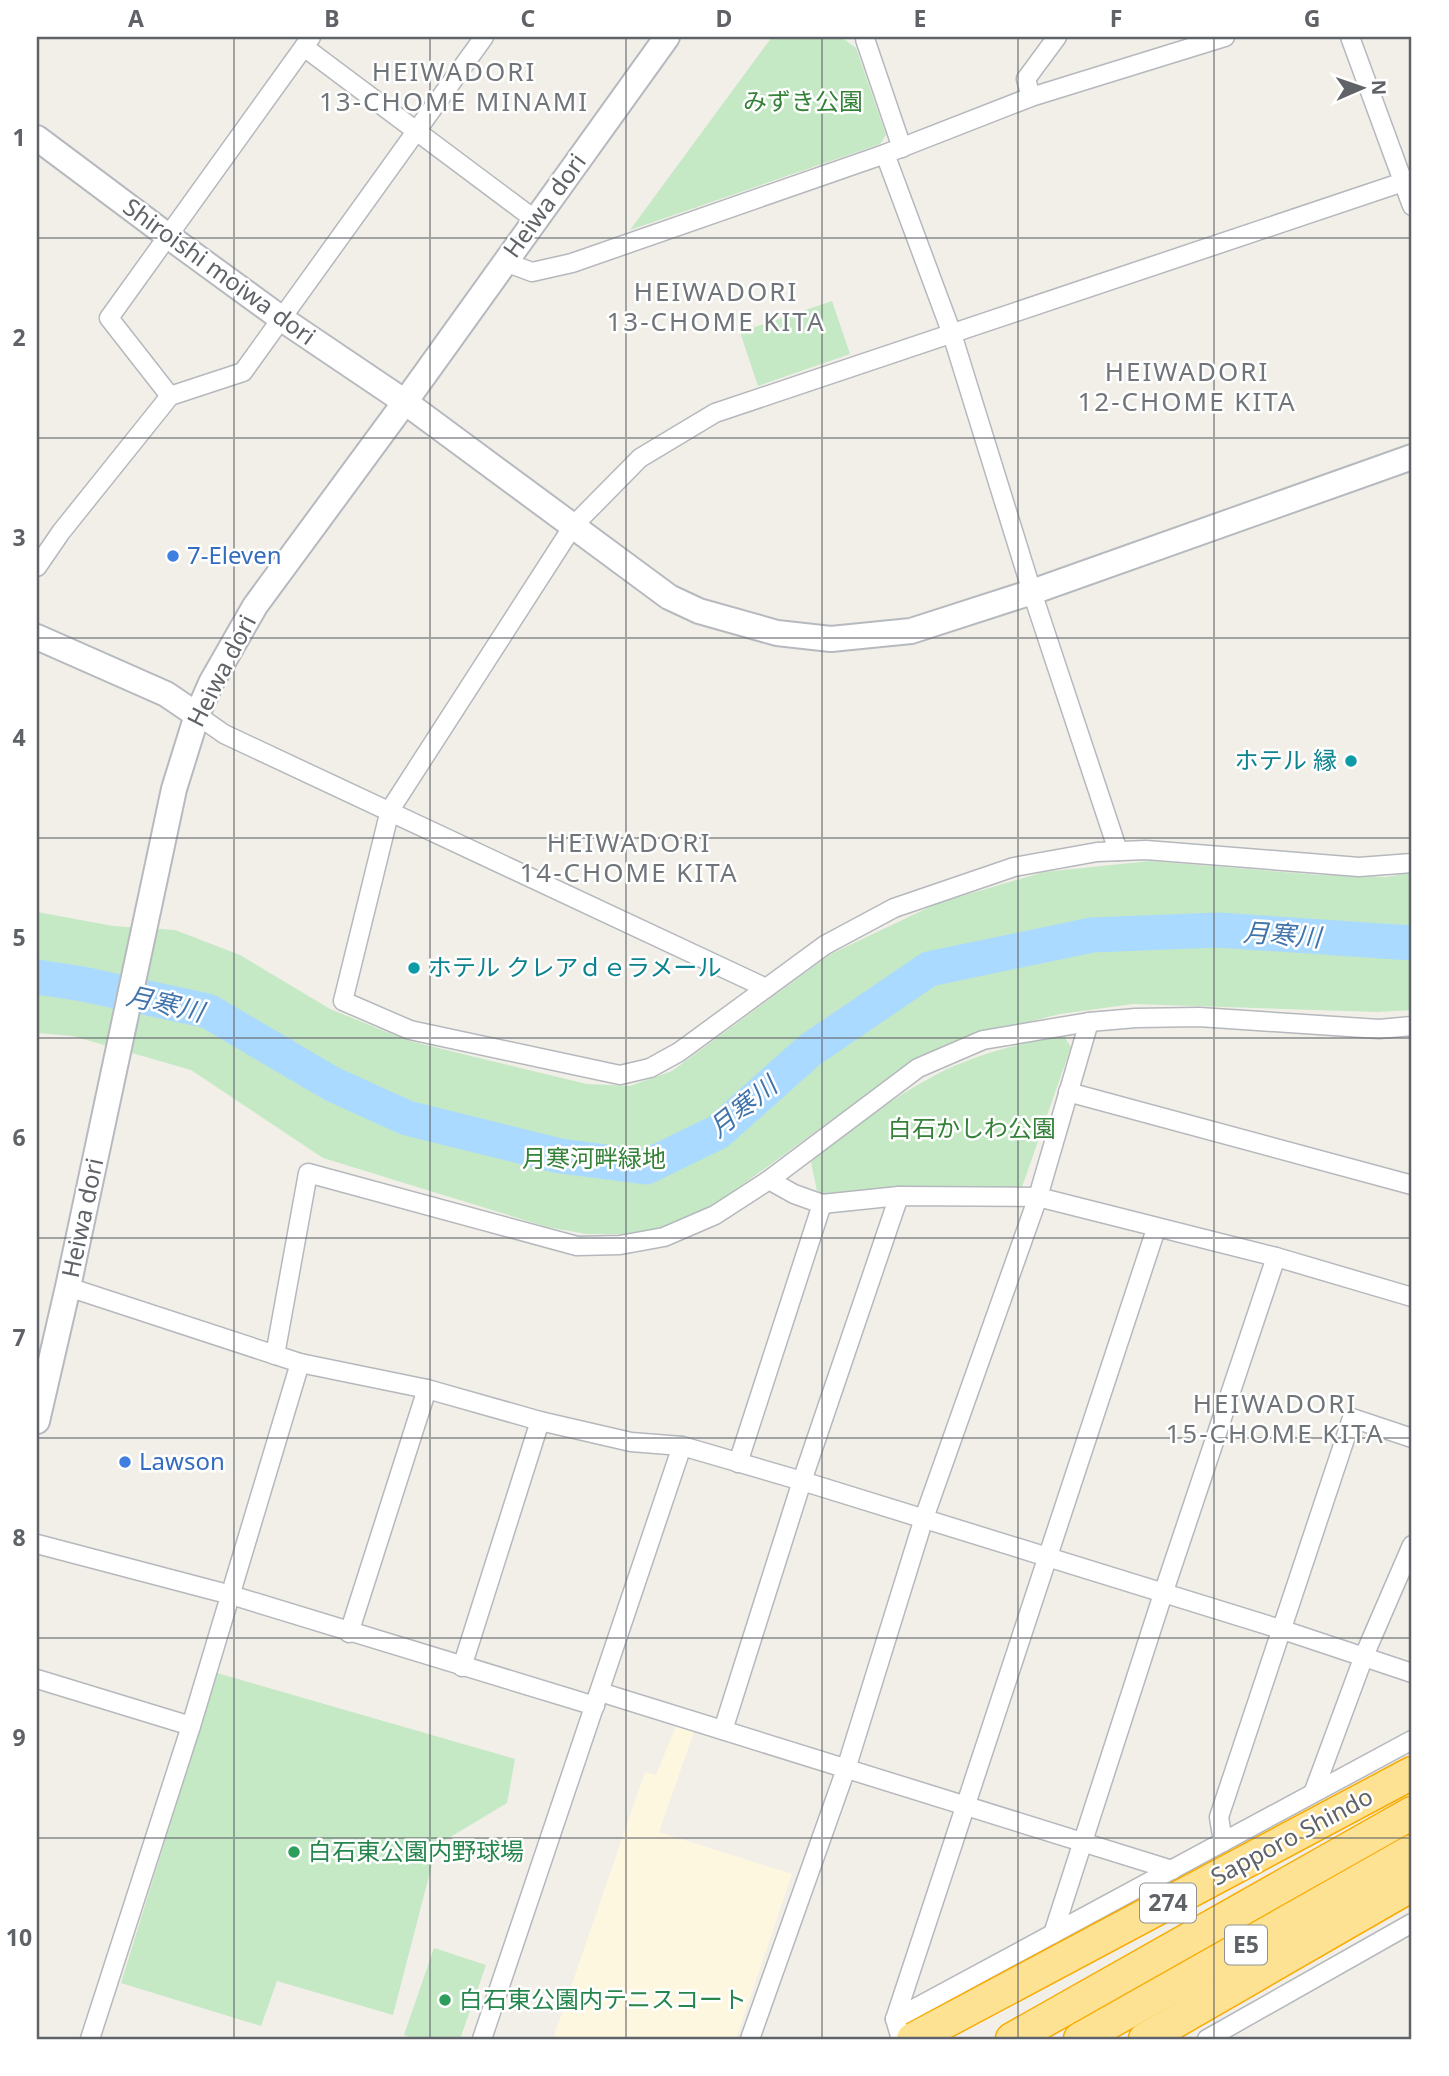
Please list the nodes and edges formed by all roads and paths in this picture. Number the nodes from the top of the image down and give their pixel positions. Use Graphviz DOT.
graph roads {
  1 [pos="484,37"];
  2 [pos="667,37"];
  3 [pos="865,37"];
  4 [pos="1057,37"];
  5 [pos="1225,37"];
  6 [pos="1350,37"];
  7 [pos="307,42"];
  8 [pos="1031,97"];
  9 [pos="418,132"];
  10 [pos="37,138"];
  11 [pos="894,151"];
  12 [pos="1408,180"];
  13 [pos="1412,206"];
  14 [pos="534,219"];
  15 [pos="168,236"];
  16 [pos="505,262"];
  17 [pos="282,319"];
  18 [pos="952,334"];
  19 [pos="170,396"];
  20 [pos="405,402"];
  21 [pos="1412,457"];
  22 [pos="573,526"];
  23 [pos="37,567"];
  24 [pos="1032,592"];
  25 [pos="37,637"];
  26 [pos="197,715"];
  27 [pos="390,810"];
  28 [pos="1118,851"];
  29 [pos="1412,863"];
  30 [pos="766,988"];
  31 [pos="1090,1022"];
  32 [pos="1412,1026"];
  33 [pos="1068,1092"];
  34 [pos="769,1180"];
  35 [pos="1412,1185"];
  36 [pos="899,1196"];
  37 [pos="1038,1197"];
  38 [pos="822,1204"];
  39 [pos="1156,1229"];
  40 [pos="1276,1257"];
  41 [pos="68,1287"];
  42 [pos="1412,1297"];
  43 [pos="275,1354"];
  44 [pos="300,1363"];
  45 [pos="426,1389"];
  46 [pos="37,1421"];
  47 [pos="540,1421"];
  48 [pos="1412,1438"];
  49 [pos="682,1446"];
  50 [pos="738,1462"];
  51 [pos="802,1481"];
  52 [pos="924,1518"];
  53 [pos="37,1544"];
  54 [pos="1412,1545"];
  55 [pos="1047,1557"];
  56 [pos="1163,1594"];
  57 [pos="231,1595"];
  58 [pos="1280,1629"];
  59 [pos="349,1633"];
  60 [pos="1364,1656"];
  61 [pos="463,1667"];
  62 [pos="1412,1673"];
  63 [pos="37,1679"];
  64 [pos="597,1699"];
  65 [pos="191,1726"];
  66 [pos="723,1730"];
  67 [pos="1412,1740"];
  68 [pos="846,1769"];
  69 [pos="1412,1773"];
  70 [pos="1314,1791"];
  71 [pos="967,1807"];
  72 [pos="1412,1813"];
  73 [pos="1223,1842"];
  74 [pos="1083,1844"];
  75 [pos="1412,1851"];
  76 [pos="1172,1870"];
  77 [pos="1412,1885"];
  78 [pos="1412,1923"];
  79 [pos="1054,1934"];
  80 [pos="1143,1965"];
  81 [pos="908,2033"];
  82 [pos="90,2039"];
  83 [pos="482,2039"];
  84 [pos="750,2039"];
  85 [pos="993,2039"];
  86 [pos="1012,2039"];
  87 [pos="1080,2039"];
  88 [pos="1145,2039"];
  89 [pos="1207,2039"];
  1 -- 9 [label="street"];
  2 -- 14 [label="street, Heiwa dori"];
  3 -- 11 [label="street"];
  4 -- 8 [label="street"];
  5 -- 8 [label="street"];
  6 -- 12 [label="street"];
  7 -- 9 [label="street"];
  7 -- 15 [label="street"];
  8 -- 11 [label="street"];
  9 -- 14 [label="street"];
  9 -- 17 [label="street"];
  10 -- 15 [label="street, Shiroishi moiwa dori"];
  11 -- 16 [label="street"];
  11 -- 18 [label="street"];
  12 -- 13 [label="street"];
  12 -- 18 [label="street"];
  14 -- 16 [label="street, Heiwa dori"];
  15 -- 17 [label="street, Shiroishi moiwa dori"];
  15 -- 19 [label="street"];
  16 -- 20 [label="street, Heiwa dori"];
  17 -- 19 [label="street"];
  17 -- 20 [label="street, Shiroishi moiwa dori"];
  18 -- 22 [label="street"];
  18 -- 24 [label="street"];
  19 -- 23 [label="street"];
  20 -- 22 [label="street, Shiroishi moiwa dori"];
  20 -- 26 [label="street, Heiwa dori"];
  21 -- 24 [label="street, Shiroishi moiwa dori"];
  22 -- 24 [label="street, Shiroishi moiwa dori"];
  22 -- 27 [label="street"];
  24 -- 28 [label="street"];
  25 -- 26 [label="street"];
  26 -- 27 [label="street"];
  26 -- 41 [label="street, Heiwa dori"];
  27 -- 30 [label="street"];
  27 -- 30 [label="street"];
  28 -- 29 [label="street"];
  28 -- 30 [label="street"];
  31 -- 32 [label="street"];
  31 -- 33 [label="street"];
  31 -- 34 [label="street"];
  33 -- 35 [label="street"];
  33 -- 37 [label="street"];
  34 -- 38 [label="street"];
  34 -- 43 [label="street"];
  36 -- 37 [label="street"];
  36 -- 38 [label="street"];
  36 -- 51 [label="street"];
  37 -- 39 [label="street"];
  37 -- 52 [label="street"];
  38 -- 50 [label="street"];
  39 -- 40 [label="street"];
  39 -- 55 [label="street"];
  40 -- 42 [label="street"];
  40 -- 56 [label="street"];
  41 -- 43 [label="street"];
  41 -- 46 [label="street, Heiwa dori"];
  43 -- 44 [label="street"];
  44 -- 45 [label="street"];
  44 -- 57 [label="street"];
  45 -- 47 [label="street"];
  45 -- 59 [label="street"];
  47 -- 49 [label="street"];
  47 -- 61 [label="street"];
  48 -- 58 [label="street"];
  49 -- 50 [label="street"];
  49 -- 64 [label="street"];
  50 -- 51 [label="street"];
  51 -- 52 [label="street"];
  51 -- 66 [label="street"];
  52 -- 55 [label="street"];
  52 -- 68 [label="street"];
  53 -- 57 [label="street"];
  54 -- 60 [label="street"];
  55 -- 56 [label="street"];
  55 -- 71 [label="street"];
  56 -- 58 [label="street"];
  56 -- 74 [label="street"];
  57 -- 59 [label="street"];
  57 -- 65 [label="street"];
  58 -- 60 [label="street"];
  58 -- 73 [label="street"];
  59 -- 61 [label="street"];
  60 -- 62 [label="street"];
  60 -- 70 [label="street"];
  61 -- 64 [label="street"];
  63 -- 65 [label="street"];
  64 -- 66 [label="street"];
  64 -- 83 [label="street"];
  65 -- 82 [label="street"];
  66 -- 68 [label="street"];
  67 -- 70 [label="street"];
  68 -- 71 [label="street"];
  68 -- 84 [label="street"];
  69 -- 81 [label="highway, Sapporo Shindo / 274"];
  70 -- 73 [label="street"];
  71 -- 74 [label="street"];
  71 -- 81 [label="street"];
  72 -- 80 [label="highway, E5"];
  73 -- 76 [label="street"];
  74 -- 76 [label="street"];
  74 -- 79 [label="street"];
  75 -- 87 [label="highway, E5"];
  76 -- 79 [label="street"];
  77 -- 88 [label="highway"];
  78 -- 89 [label="street"];
  79 -- 81 [label="street"];
  80 -- 85 [label="highway"];
  80 -- 86 [label="highway, E5"];
}
